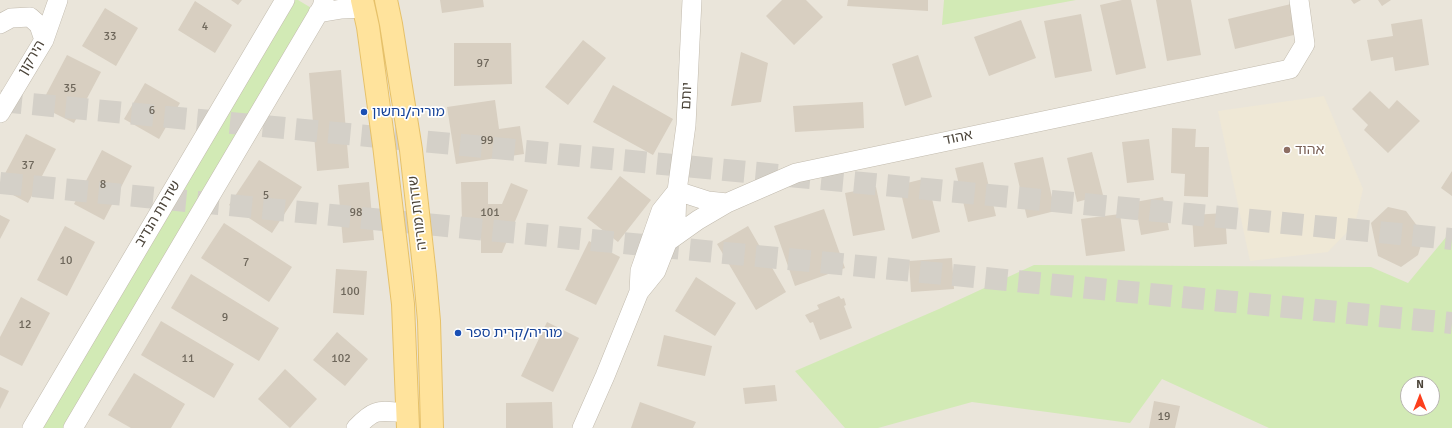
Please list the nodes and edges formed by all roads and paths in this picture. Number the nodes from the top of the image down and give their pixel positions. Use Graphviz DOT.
graph roads {
  1 [pos="58,0"];
  2 [pos="285,0"];
  3 [pos="386,0"];
  4 [pos="692,0"];
  5 [pos="1299,0"];
  6 [pos="363,4"];
  7 [pos="321,6"];
  8 [pos="0,24"];
  9 [pos="44,40"];
  10 [pos="0,112"];
  11 [pos="677,192"];
  12 [pos="727,203"];
  13 [pos="667,242"];
  14 [pos="639,292"];
  15 [pos="407,421"];
  16 [pos="32,428"];
  17 [pos="73,428"];
  18 [pos="356,428"];
  19 [pos="432,428"];
  20 [pos="582,428"];
  1 -- 9 [label="street, הירקון"];
  2 -- 16 [label="street, שדרות הנדיב"];
  3 -- 19 [label="main road, שדרות מוריה"];
  4 -- 11 [label="street, יותם"];
  5 -- 12 [label="street, אהוד"];
  6 -- 7 [label="street"];
  6 -- 15 [label="main road, שדרות מוריה"];
  7 -- 17 [label="street"];
  8 -- 9 [label="street"];
  9 -- 10 [label="street, הירקון"];
  11 -- 12 [label="street, אהוד"];
  11 -- 13 [label="street, יותם"];
  11 -- 14 [label="street, יותם"];
  12 -- 13 [label="street"];
  13 -- 14 [label="street, יותם"];
  14 -- 20 [label="street, יותם"];
  15 -- 18 [label="street"];
}
